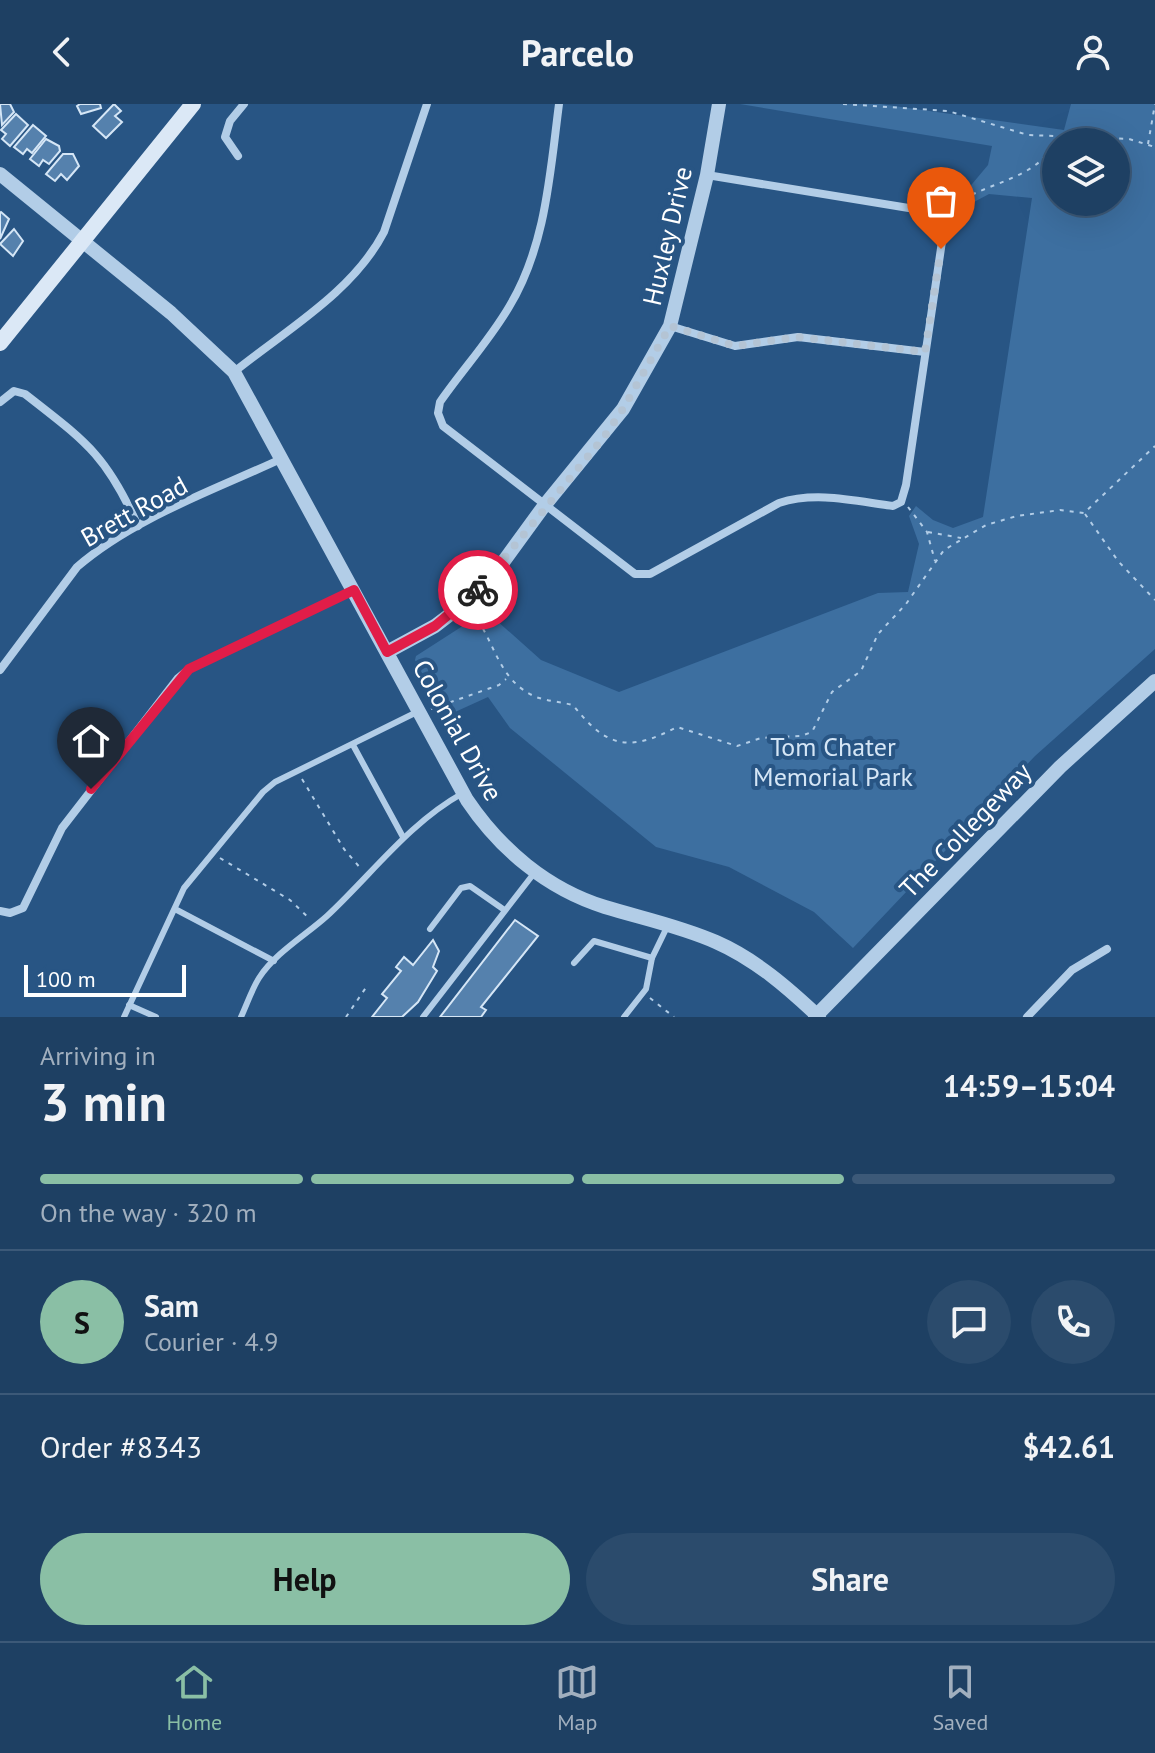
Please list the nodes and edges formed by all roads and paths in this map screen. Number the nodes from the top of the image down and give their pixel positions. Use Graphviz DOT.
graph roads {
  1 [pos="193,104"];
  2 [pos="244,104"];
  3 [pos="427,104"];
  4 [pos="559,104"];
  5 [pos="719,104"];
  6 [pos="843,104"];
  7 [pos="1155,104"];
  8 [pos="1042,135"];
  9 [pos="1130,139"];
  10 [pos="1149,145"];
  11 [pos="1155,147"];
  12 [pos="238,156"];
  13 [pos="1042,161"];
  14 [pos="0,174"];
  15 [pos="707,175"];
  16 [pos="941,218"];
  17 [pos="82,242"];
  18 [pos="670,326"];
  19 [pos="0,343"];
  20 [pos="925,352"];
  21 [pos="234,372"];
  22 [pos="0,402"];
  23 [pos="1155,446"];
  24 [pos="283,458"];
  25 [pos="901,502"];
  26 [pos="544,506"];
  27 [pos="1084,513"];
  28 [pos="138,526"];
  29 [pos="927,532"];
  30 [pos="961,538"];
  31 [pos="936,562"];
  32 [pos="354,590"];
  33 [pos="1155,600"];
  34 [pos="465,603"];
  35 [pos="387,652"];
  36 [pos="0,670"];
  37 [pos="507,678"];
  38 [pos="1155,681"];
  39 [pos="419,711"];
  40 [pos="353,745"];
  41 [pos="298,770"];
  42 [pos="463,793"];
  43 [pos="403,837"];
  44 [pos="212,853"];
  45 [pos="535,872"];
  46 [pos="368,877"];
  47 [pos="175,909"];
  48 [pos="503,909"];
  49 [pos="0,911"];
  50 [pos="317,925"];
  51 [pos="668,925"];
  52 [pos="430,929"];
  53 [pos="1107,949"];
  54 [pos="652,958"];
  55 [pos="274,961"];
  56 [pos="574,963"];
  57 [pos="367,986"];
  58 [pos="643,993"];
  59 [pos="129,1005"];
  60 [pos="817,1016"];
  61 [pos="124,1017"];
  62 [pos="156,1017"];
  63 [pos="241,1017"];
  64 [pos="346,1017"];
  65 [pos="423,1017"];
  66 [pos="624,1017"];
  67 [pos="674,1017"];
  68 [pos="1027,1017"];
  1 -- 17 [label="main road"];
  2 -- 12 [label="street"];
  3 -- 21 [label="street"];
  4 -- 26 [label="street"];
  5 -- 15 [label="street, Huxley Drive"];
  6 -- 8 [label="path"];
  7 -- 10 [label="path"];
  9 -- 10 [label="path"];
  10 -- 11 [label="path"];
  13 -- 16 [label="path"];
  14 -- 17 [label="street, Colonial Drive"];
  15 -- 16 [label="street"];
  15 -- 18 [label="street, Huxley Drive"];
  16 -- 20 [label="street"];
  17 -- 19 [label="main road"];
  17 -- 21 [label="street, Colonial Drive"];
  18 -- 20 [label="street"];
  18 -- 26 [label="street, Huxley Drive"];
  20 -- 25 [label="street"];
  21 -- 24 [label="street, Colonial Drive"];
  22 -- 28 [label="street"];
  23 -- 27 [label="path"];
  24 -- 28 [label="street, Brett Road"];
  24 -- 32 [label="street, Colonial Drive"];
  25 -- 26 [label="street"];
  25 -- 29 [label="path"];
  26 -- 34 [label="street, Huxley Drive"];
  27 -- 30 [label="path"];
  27 -- 33 [label="path"];
  28 -- 36 [label="street, Brett Road"];
  29 -- 30 [label="path"];
  29 -- 31 [label="path"];
  30 -- 31 [label="path"];
  31 -- 37 [label="path"];
  32 -- 35 [label="street, Colonial Drive"];
  32 -- 49 [label="street"];
  34 -- 35 [label="street, Huxley Drive"];
  34 -- 37 [label="path"];
  35 -- 39 [label="street, Colonial Drive"];
  37 -- 39 [label="path"];
  38 -- 60 [label="street, The Collegeway"];
  39 -- 40 [label="lane"];
  39 -- 42 [label="street, Colonial Drive"];
  40 -- 41 [label="lane"];
  40 -- 43 [label="lane"];
  41 -- 44 [label="lane"];
  41 -- 46 [label="path"];
  42 -- 43 [label="lane"];
  42 -- 45 [label="street, Colonial Drive"];
  43 -- 46 [label="lane"];
  44 -- 47 [label="lane"];
  44 -- 50 [label="path"];
  45 -- 48 [label="lane"];
  45 -- 51 [label="street, Colonial Drive"];
  46 -- 50 [label="lane"];
  47 -- 55 [label="lane"];
  47 -- 59 [label="lane"];
  48 -- 52 [label="lane"];
  48 -- 65 [label="lane"];
  50 -- 55 [label="lane"];
  51 -- 54 [label="lane"];
  51 -- 60 [label="street, Colonial Drive"];
  53 -- 68 [label="street"];
  54 -- 56 [label="lane"];
  54 -- 58 [label="lane"];
  55 -- 63 [label="lane"];
  57 -- 64 [label="path"];
  58 -- 66 [label="lane"];
  58 -- 67 [label="path"];
  59 -- 61 [label="lane"];
  59 -- 62 [label="lane"];
}
